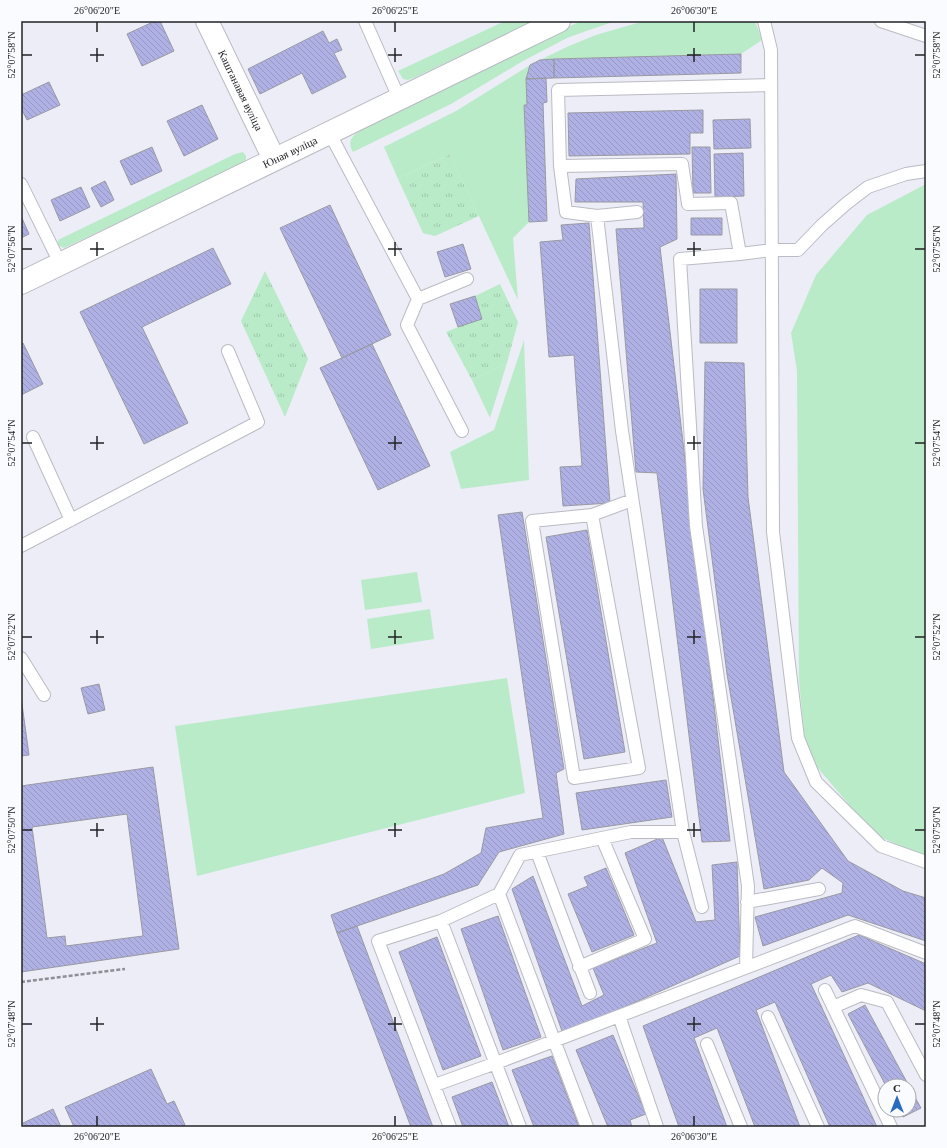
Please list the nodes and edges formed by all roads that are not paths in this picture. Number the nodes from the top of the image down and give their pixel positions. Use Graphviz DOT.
graph roads {
  1 [pos="207,21"];
  2 [pos="365,21"];
  3 [pos="559,21"];
  4 [pos="764,21"];
  5 [pos="881,21"];
  6 [pos="926,36"];
  7 [pos="770,85"];
  8 [pos="399,98"];
  9 [pos="330,132"];
  10 [pos="274,159"];
  11 [pos="560,166"];
  12 [pos="926,171"];
  13 [pos="21,184"];
  14 [pos="637,212"];
  15 [pos="597,216"];
  16 [pos="772,250"];
  17 [pos="740,254"];
  18 [pos="60,264"];
  19 [pos="467,279"];
  20 [pos="21,283"];
  21 [pos="418,299"];
  22 [pos="228,351"];
  23 [pos="462,431"];
  24 [pos="33,437"];
  25 [pos="632,500"];
  26 [pos="592,515"];
  27 [pos="71,520"];
  28 [pos="21,546"];
  29 [pos="21,658"];
  30 [pos="44,695"];
  31 [pos="683,832"];
  32 [pos="602,838"];
  33 [pos="537,852"];
  34 [pos="926,862"];
  35 [pos="818,889"];
  36 [pos="499,894"];
  37 [pos="748,902"];
  38 [pos="702,907"];
  39 [pos="441,921"];
  40 [pos="926,953"];
  41 [pos="580,967"];
  42 [pos="746,967"];
  43 [pos="825,990"];
  44 [pos="590,993"];
  45 [pos="833,1007"];
  46 [pos="619,1016"];
  47 [pos="768,1017"];
  48 [pos="554,1040"];
  49 [pos="707,1044"];
  50 [pos="496,1063"];
  51 [pos="926,1075"];
  52 [pos="434,1085"];
  53 [pos="450,1127"];
  54 [pos="520,1127"];
  55 [pos="587,1127"];
  56 [pos="656,1127"];
  57 [pos="741,1127"];
  58 [pos="818,1127"];
  59 [pos="891,1127"];
  1 -- 10 [label="street, Каштанавая вуліца"];
  2 -- 8 [label="lane"];
  3 -- 8 [label="street, Юная вуліца"];
  4 -- 7 [label="lane"];
  5 -- 6 [label="lane"];
  7 -- 11 [label="lane"];
  7 -- 16 [label="lane"];
  8 -- 9 [label="street, Юная вуліца"];
  9 -- 10 [label="street, Юная вуліца"];
  9 -- 21 [label="lane"];
  10 -- 18 [label="street, Юная вуліца"];
  11 -- 15 [label="lane"];
  11 -- 17 [label="lane"];
  12 -- 16 [label="lane"];
  13 -- 18 [label="lane"];
  14 -- 15 [label="lane"];
  15 -- 25 [label="lane"];
  16 -- 17 [label="lane"];
  16 -- 34 [label="lane"];
  17 -- 37 [label="lane"];
  18 -- 20 [label="street, Юная вуліца"];
  19 -- 21 [label="lane"];
  21 -- 23 [label="lane"];
  22 -- 27 [label="lane"];
  24 -- 27 [label="lane"];
  25 -- 26 [label="lane"];
  25 -- 31 [label="lane"];
  26 -- 26 [label="lane"];
  27 -- 28 [label="lane"];
  29 -- 30 [label="lane"];
  31 -- 32 [label="lane"];
  31 -- 38 [label="lane"];
  32 -- 33 [label="lane"];
  32 -- 41 [label="lane"];
  33 -- 36 [label="lane"];
  33 -- 41 [label="lane"];
  35 -- 37 [label="lane"];
  36 -- 39 [label="lane"];
  36 -- 48 [label="lane"];
  37 -- 42 [label="lane"];
  39 -- 50 [label="lane"];
  39 -- 52 [label="lane"];
  40 -- 42 [label="lane"];
  41 -- 44 [label="lane"];
  42 -- 46 [label="lane"];
  43 -- 45 [label="lane"];
  45 -- 51 [label="lane"];
  45 -- 59 [label="lane"];
  46 -- 48 [label="lane"];
  46 -- 56 [label="lane"];
  47 -- 58 [label="lane"];
  48 -- 50 [label="lane"];
  48 -- 55 [label="lane"];
  49 -- 57 [label="lane"];
  50 -- 52 [label="lane"];
  50 -- 54 [label="lane"];
  52 -- 53 [label="lane"];
}
